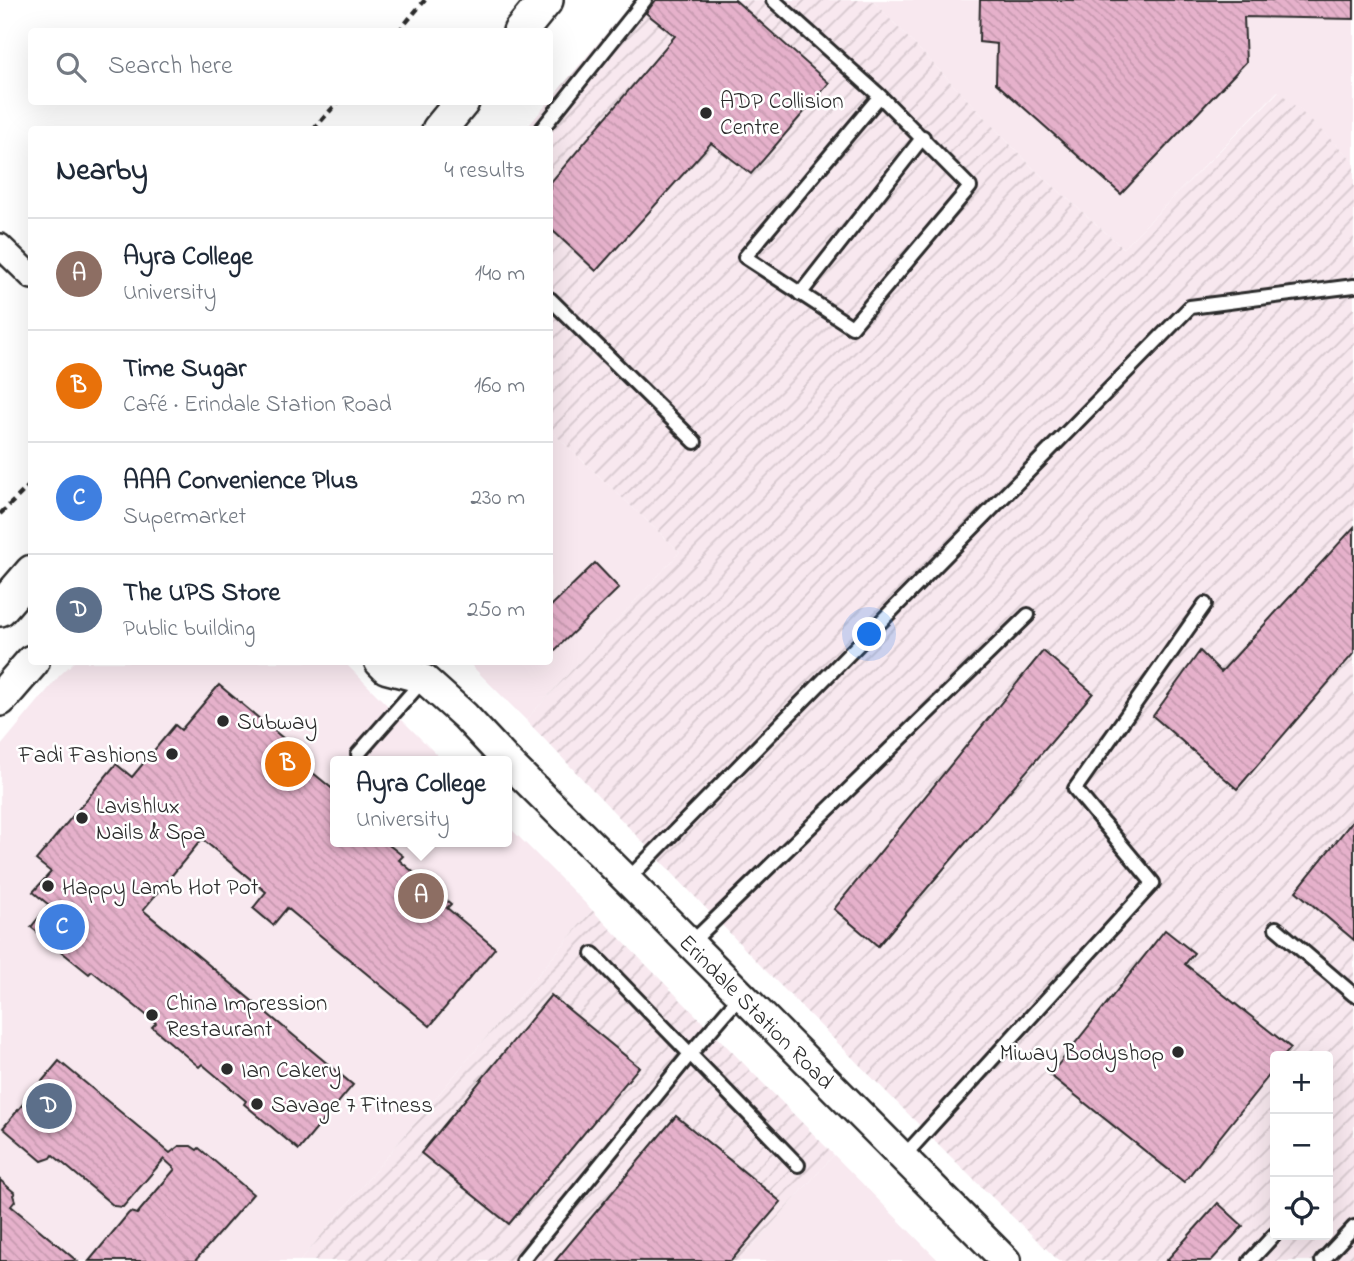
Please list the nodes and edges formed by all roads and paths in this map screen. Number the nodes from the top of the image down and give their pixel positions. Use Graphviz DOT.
graph roads {
  1 [pos="425,0"];
  2 [pos="546,0"];
  3 [pos="645,0"];
  4 [pos="772,0"];
  5 [pos="401,28"];
  6 [pos="523,28"];
  7 [pos="880,96"];
  8 [pos="335,105"];
  9 [pos="460,105"];
  10 [pos="317,126"];
  11 [pos="442,126"];
  12 [pos="544,126"];
  13 [pos="923,137"];
  14 [pos="0,246"];
  15 [pos="28,273"];
  16 [pos="1354,286"];
  17 [pos="800,293"];
  18 [pos="553,302"];
  19 [pos="695,442"];
  20 [pos="28,488"];
  21 [pos="0,514"];
  22 [pos="28,577"];
  23 [pos="1205,604"];
  24 [pos="0,609"];
  25 [pos="1028,615"];
  26 [pos="29,665"];
  27 [pos="382,665"];
  28 [pos="424,671"];
  29 [pos="0,699"];
  30 [pos="358,754"];
  31 [pos="502,756"];
  32 [pos="512,766"];
  33 [pos="627,880"];
  34 [pos="1276,928"];
  35 [pos="690,944"];
  36 [pos="593,954"];
  37 [pos="741,995"];
  38 [pos="1354,995"];
  39 [pos="690,1054"];
  40 [pos="902,1158"];
  41 [pos="798,1165"];
  42 [pos="1354,1227"];
  43 [pos="1270,1239"];
  44 [pos="522,1261"];
  45 [pos="1006,1261"];
  46 [pos="1250,1261"];
  47 [pos="1322,1261"];
  1 -- 5 [label="path"];
  2 -- 6 [label="main road"];
  3 -- 12 [label="lane"];
  4 -- 7 [label="lane"];
  7 -- 13 [label="lane"];
  7 -- 17 [label="lane"];
  8 -- 10 [label="path"];
  9 -- 11 [label="main road"];
  13 -- 17 [label="lane"];
  13 -- 17 [label="lane"];
  14 -- 15 [label="street"];
  16 -- 33 [label="lane"];
  18 -- 19 [label="lane"];
  20 -- 21 [label="path"];
  22 -- 24 [label="main road"];
  23 -- 40 [label="lane"];
  25 -- 35 [label="lane"];
  26 -- 29 [label="main road"];
  27 -- 28 [label="street, Erindale Station Road"];
  28 -- 30 [label="lane"];
  28 -- 31 [label="street, Erindale Station Road"];
  32 -- 33 [label="street, Erindale Station Road"];
  33 -- 35 [label="street, Erindale Station Road"];
  34 -- 38 [label="lane"];
  35 -- 37 [label="street, Erindale Station Road"];
  36 -- 39 [label="lane"];
  37 -- 39 [label="lane"];
  37 -- 40 [label="street, Erindale Station Road"];
  39 -- 41 [label="lane"];
  39 -- 44 [label="lane"];
  40 -- 45 [label="street, Erindale Station Road"];
  42 -- 47 [label="lane"];
  43 -- 46 [label="lane"];
}
